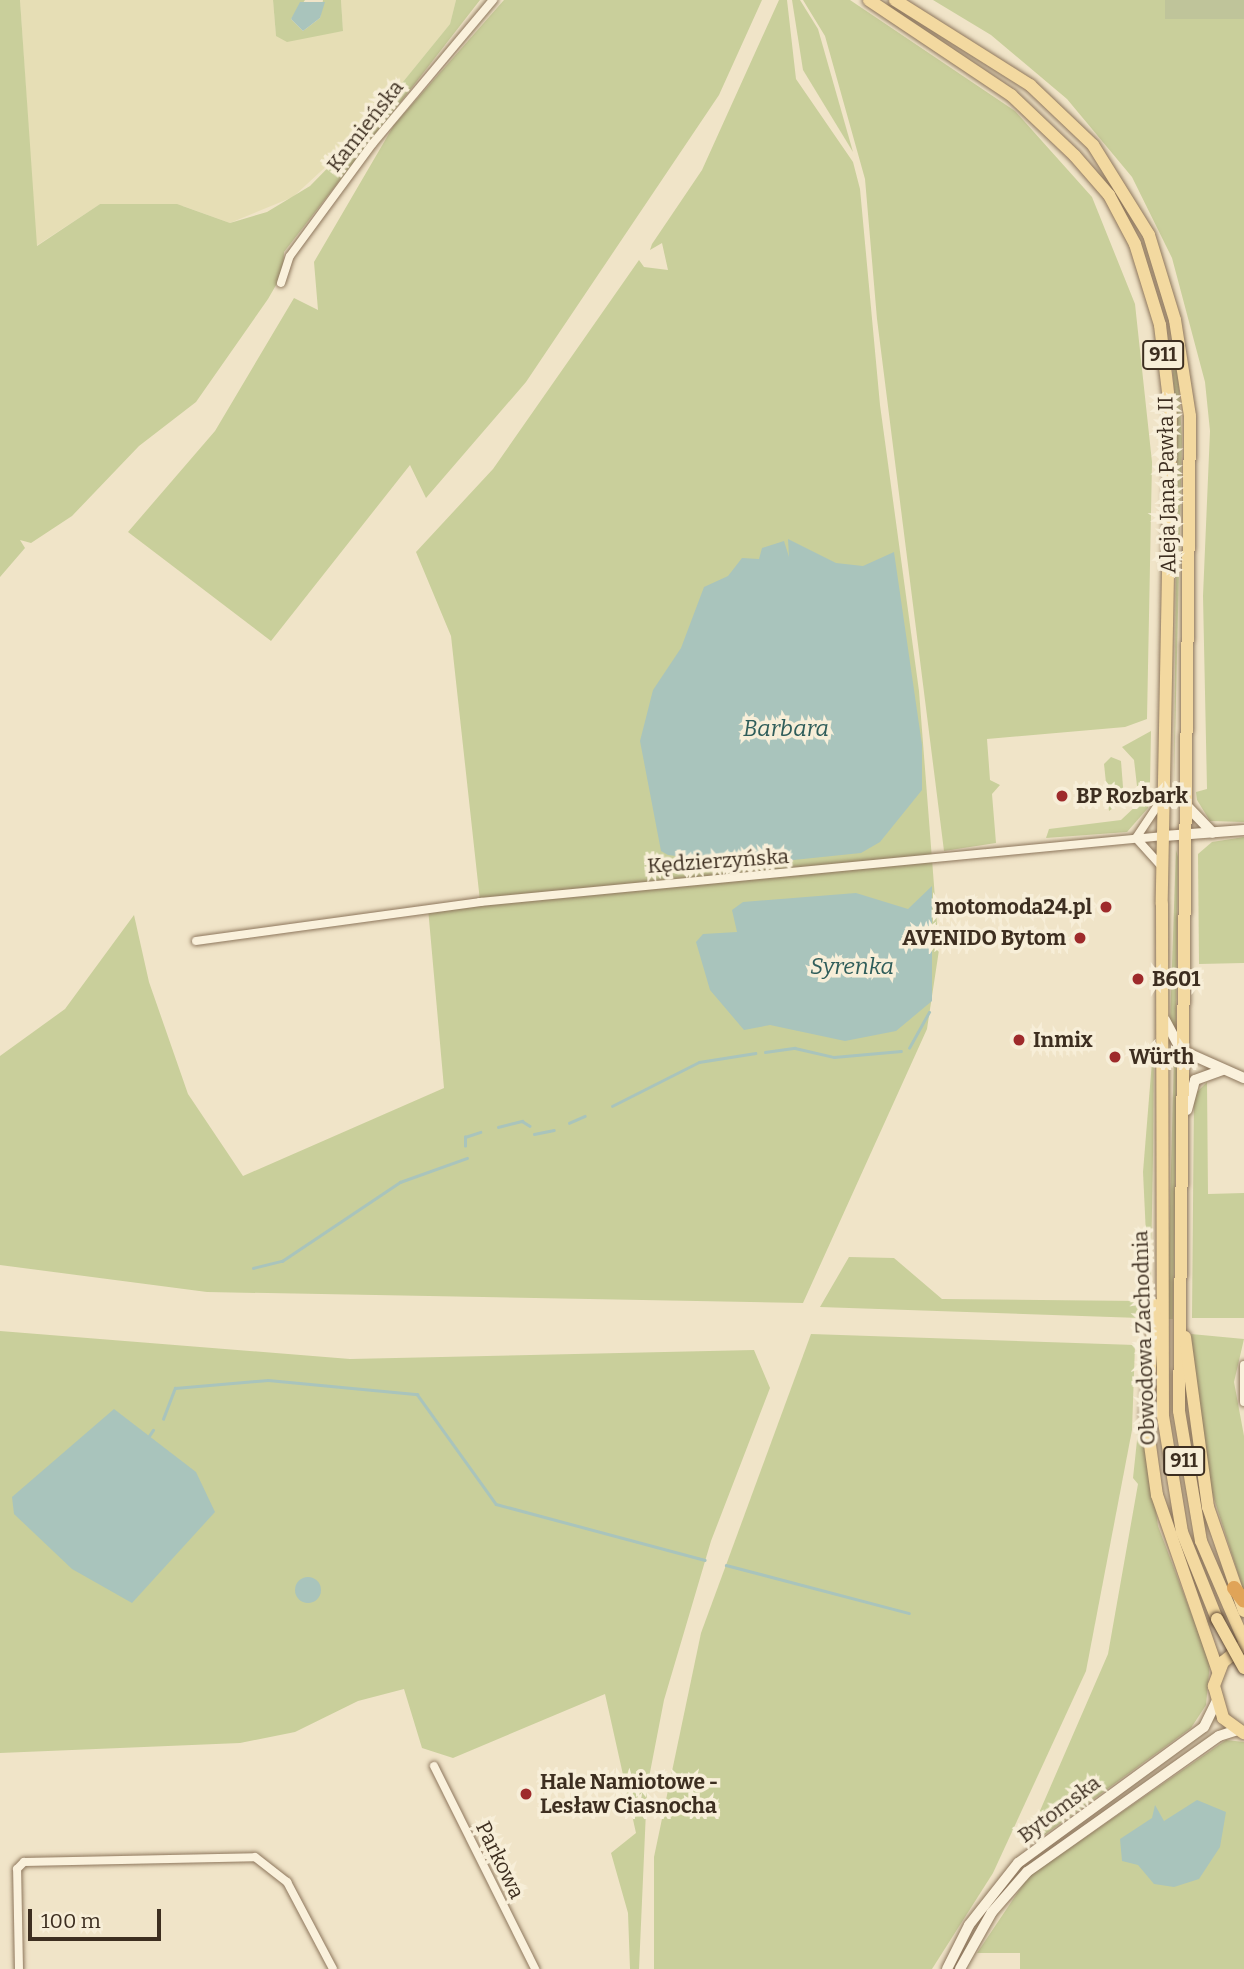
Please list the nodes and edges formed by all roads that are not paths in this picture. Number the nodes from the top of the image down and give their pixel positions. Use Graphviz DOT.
graph roads {
  1 [pos="493,0"];
  2 [pos="869,0"];
  3 [pos="895,0"];
  4 [pos="281,283"];
  5 [pos="1164,793"];
  6 [pos="1184,801"];
  7 [pos="1244,830"];
  8 [pos="1214,833"];
  9 [pos="1185,835"];
  10 [pos="1164,836"];
  11 [pos="1136,838"];
  12 [pos="1163,869"];
  13 [pos="196,941"];
  14 [pos="1162,992"];
  15 [pos="1181,1050"];
  16 [pos="1223,1070"];
  17 [pos="1244,1078"];
  18 [pos="1182,1133"];
  19 [pos="1160,1228"];
  20 [pos="1181,1305"];
  21 [pos="1244,1364"];
  22 [pos="1244,1402"];
  23 [pos="1234,1588"];
  24 [pos="1244,1601"];
  25 [pos="1244,1611"];
  26 [pos="1244,1643"];
  27 [pos="1244,1668"];
  28 [pos="1218,1671"];
  29 [pos="1216,1702"];
  30 [pos="1240,1732"];
  31 [pos="434,1766"];
  32 [pos="19,1969"];
  33 [pos="333,1969"];
  34 [pos="535,1969"];
  35 [pos="947,1969"];
  36 [pos="960,1969"];
  1 -- 4 [label="street, Kamieńska"];
  2 -- 5 [label="main road, Aleja Jana Pawła II / 911"];
  3 -- 6 [label="main road, Aleja Jana Pawła II / 911"];
  5 -- 10 [label="main road, Aleja Jana Pawła II / 911"];
  5 -- 11 [label="street"];
  6 -- 8 [label="street"];
  6 -- 9 [label="main road, Aleja Jana Pawła II / 911"];
  7 -- 8 [label="street, Kędzierzyńska"];
  8 -- 9 [label="street, Kędzierzyńska"];
  9 -- 10 [label="street, Kędzierzyńska"];
  9 -- 15 [label="main road, Aleja Jana Pawła II / 911"];
  10 -- 11 [label="street, Kędzierzyńska"];
  10 -- 12 [label="main road, Aleja Jana Pawła II / 911"];
  11 -- 12 [label="street"];
  11 -- 13 [label="street, Kędzierzyńska"];
  12 -- 14 [label="main road, Aleja Jana Pawła II / 911"];
  14 -- 15 [label="street"];
  14 -- 19 [label="main road, Obwodowa Zachodnia / 911"];
  15 -- 16 [label="street"];
  15 -- 18 [label="main road, Obwodowa Zachodnia / 911"];
  16 -- 17 [label="street"];
  16 -- 18 [label="street"];
  18 -- 20 [label="main road, Obwodowa Zachodnia / 911"];
  19 -- 27 [label="main road, Obwodowa Zachodnia / 911, bridge"];
  19 -- 28 [label="main road"];
  20 -- 23 [label="main road"];
  20 -- 26 [label="main road, Obwodowa Zachodnia / 911"];
  21 -- 22 [label="street"];
  23 -- 24 [label="highway"];
  23 -- 25 [label="main road"];
  26 -- 28 [label="main road"];
  28 -- 29 [label="main road"];
  29 -- 30 [label="main road"];
  29 -- 35 [label="street, Bytomska"];
  30 -- 36 [label="street, Bytomska"];
  31 -- 34 [label="street, Parkowa"];
  32 -- 33 [label="street"];
}
